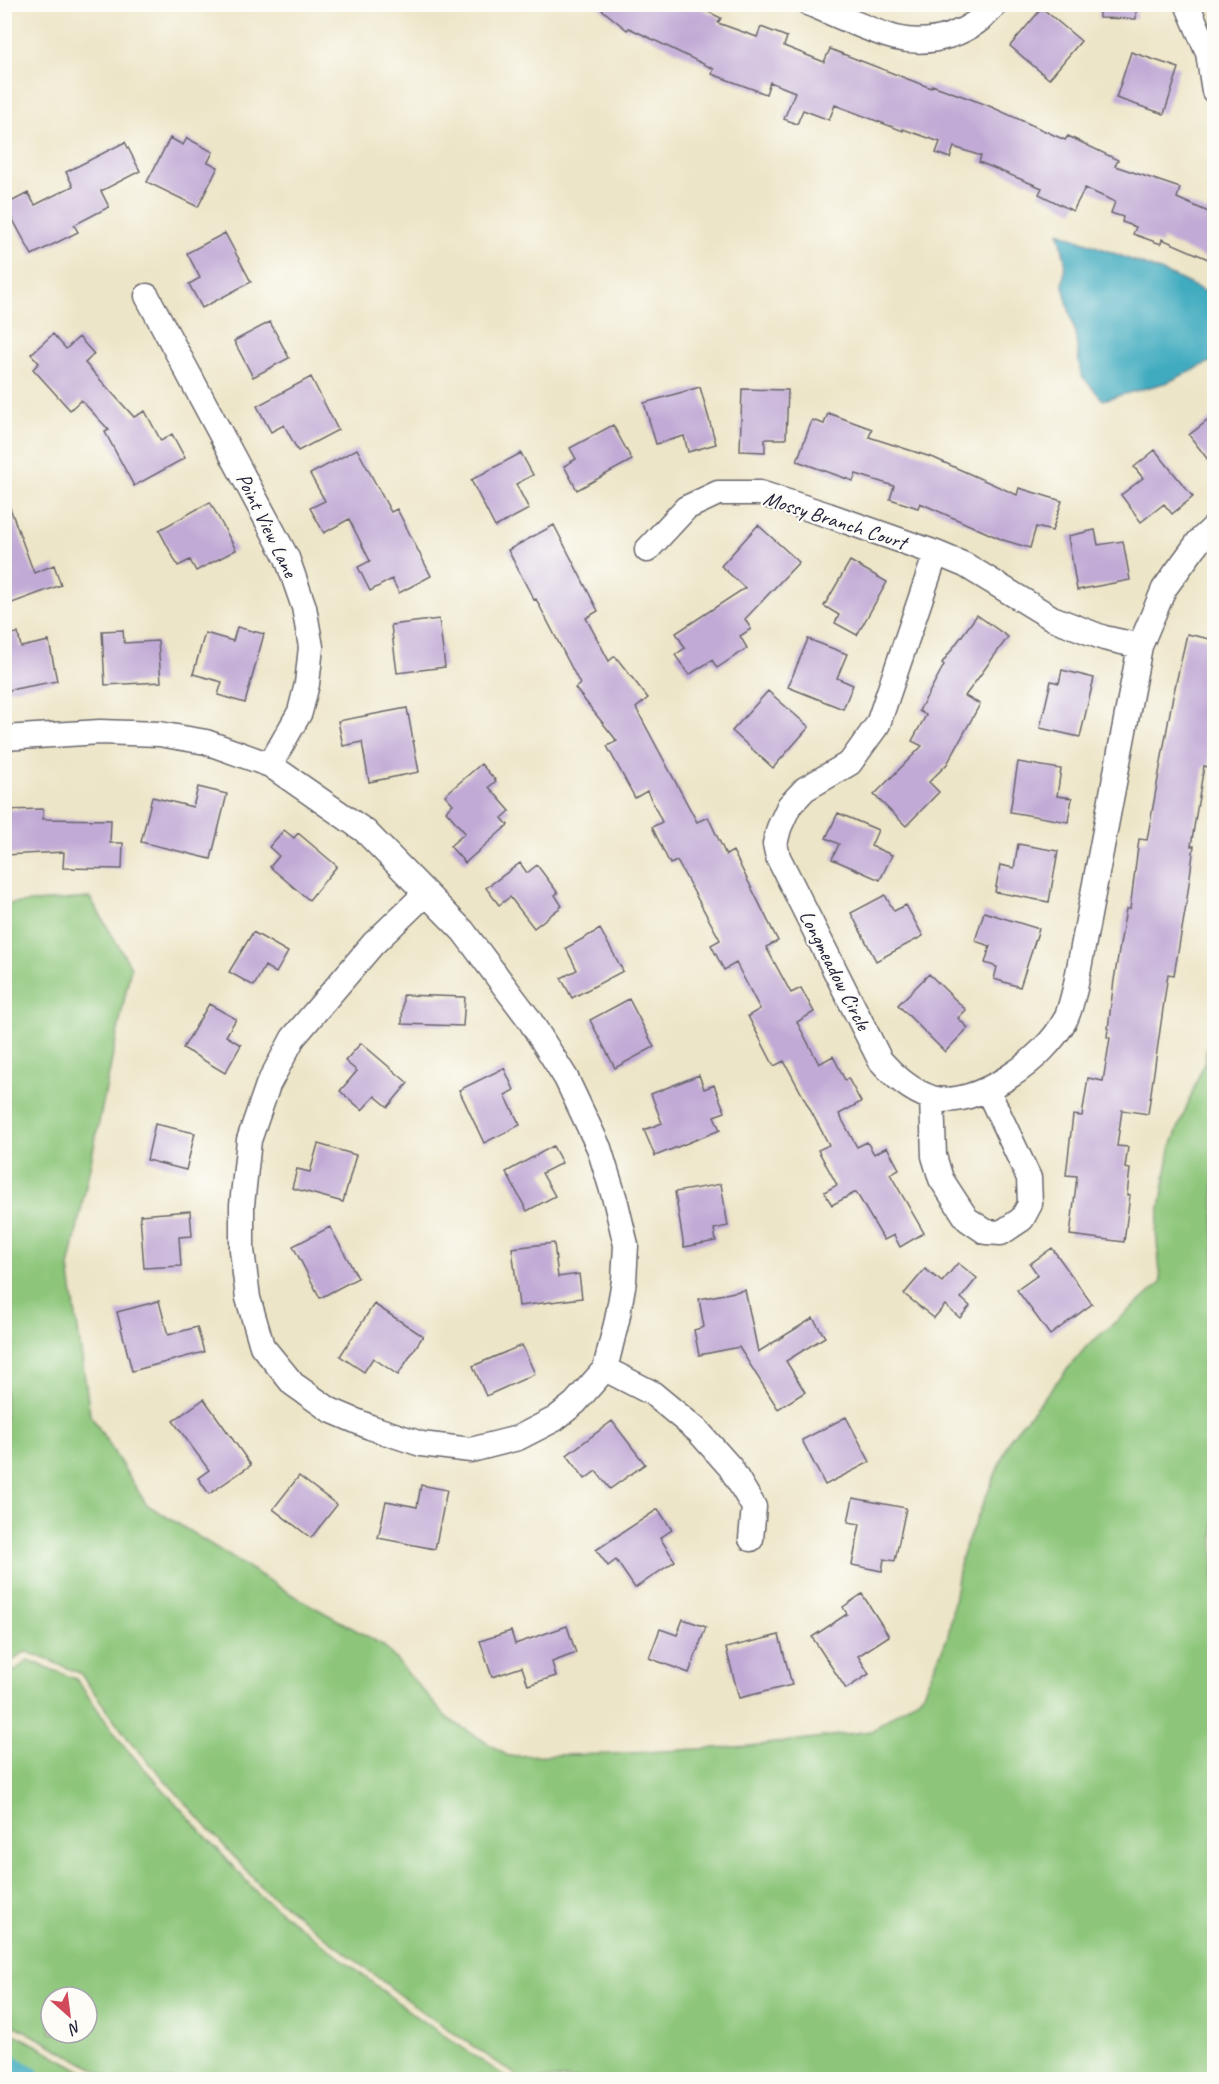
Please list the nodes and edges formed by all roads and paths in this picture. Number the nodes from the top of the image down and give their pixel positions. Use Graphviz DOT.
graph roads {
  1 [pos="810,4"];
  2 [pos="995,4"];
  3 [pos="1187,4"];
  4 [pos="1215,90"];
  5 [pos="147,296"];
  6 [pos="1215,526"];
  7 [pos="646,550"];
  8 [pos="936,553"];
  9 [pos="1140,646"];
  10 [pos="4,738"];
  11 [pos="270,765"];
  12 [pos="426,893"];
  13 [pos="987,1089"];
  14 [pos="932,1098"];
  15 [pos="605,1369"];
  16 [pos="751,1539"];
  1 -- 2 [label="street"];
  3 -- 4 [label="street"];
  5 -- 11 [label="street, Point View Lane"];
  6 -- 9 [label="street, Longmeadow Circle"];
  7 -- 8 [label="street, Mossy Branch Court"];
  8 -- 9 [label="street"];
  8 -- 14 [label="street, Longmeadow Circle"];
  9 -- 13 [label="street, Longmeadow Circle"];
  10 -- 11 [label="street"];
  11 -- 12 [label="street"];
  12 -- 15 [label="street"];
  12 -- 15 [label="street"];
  13 -- 14 [label="street, Longmeadow Circle"];
  13 -- 14 [label="street"];
  15 -- 16 [label="street"];
}
